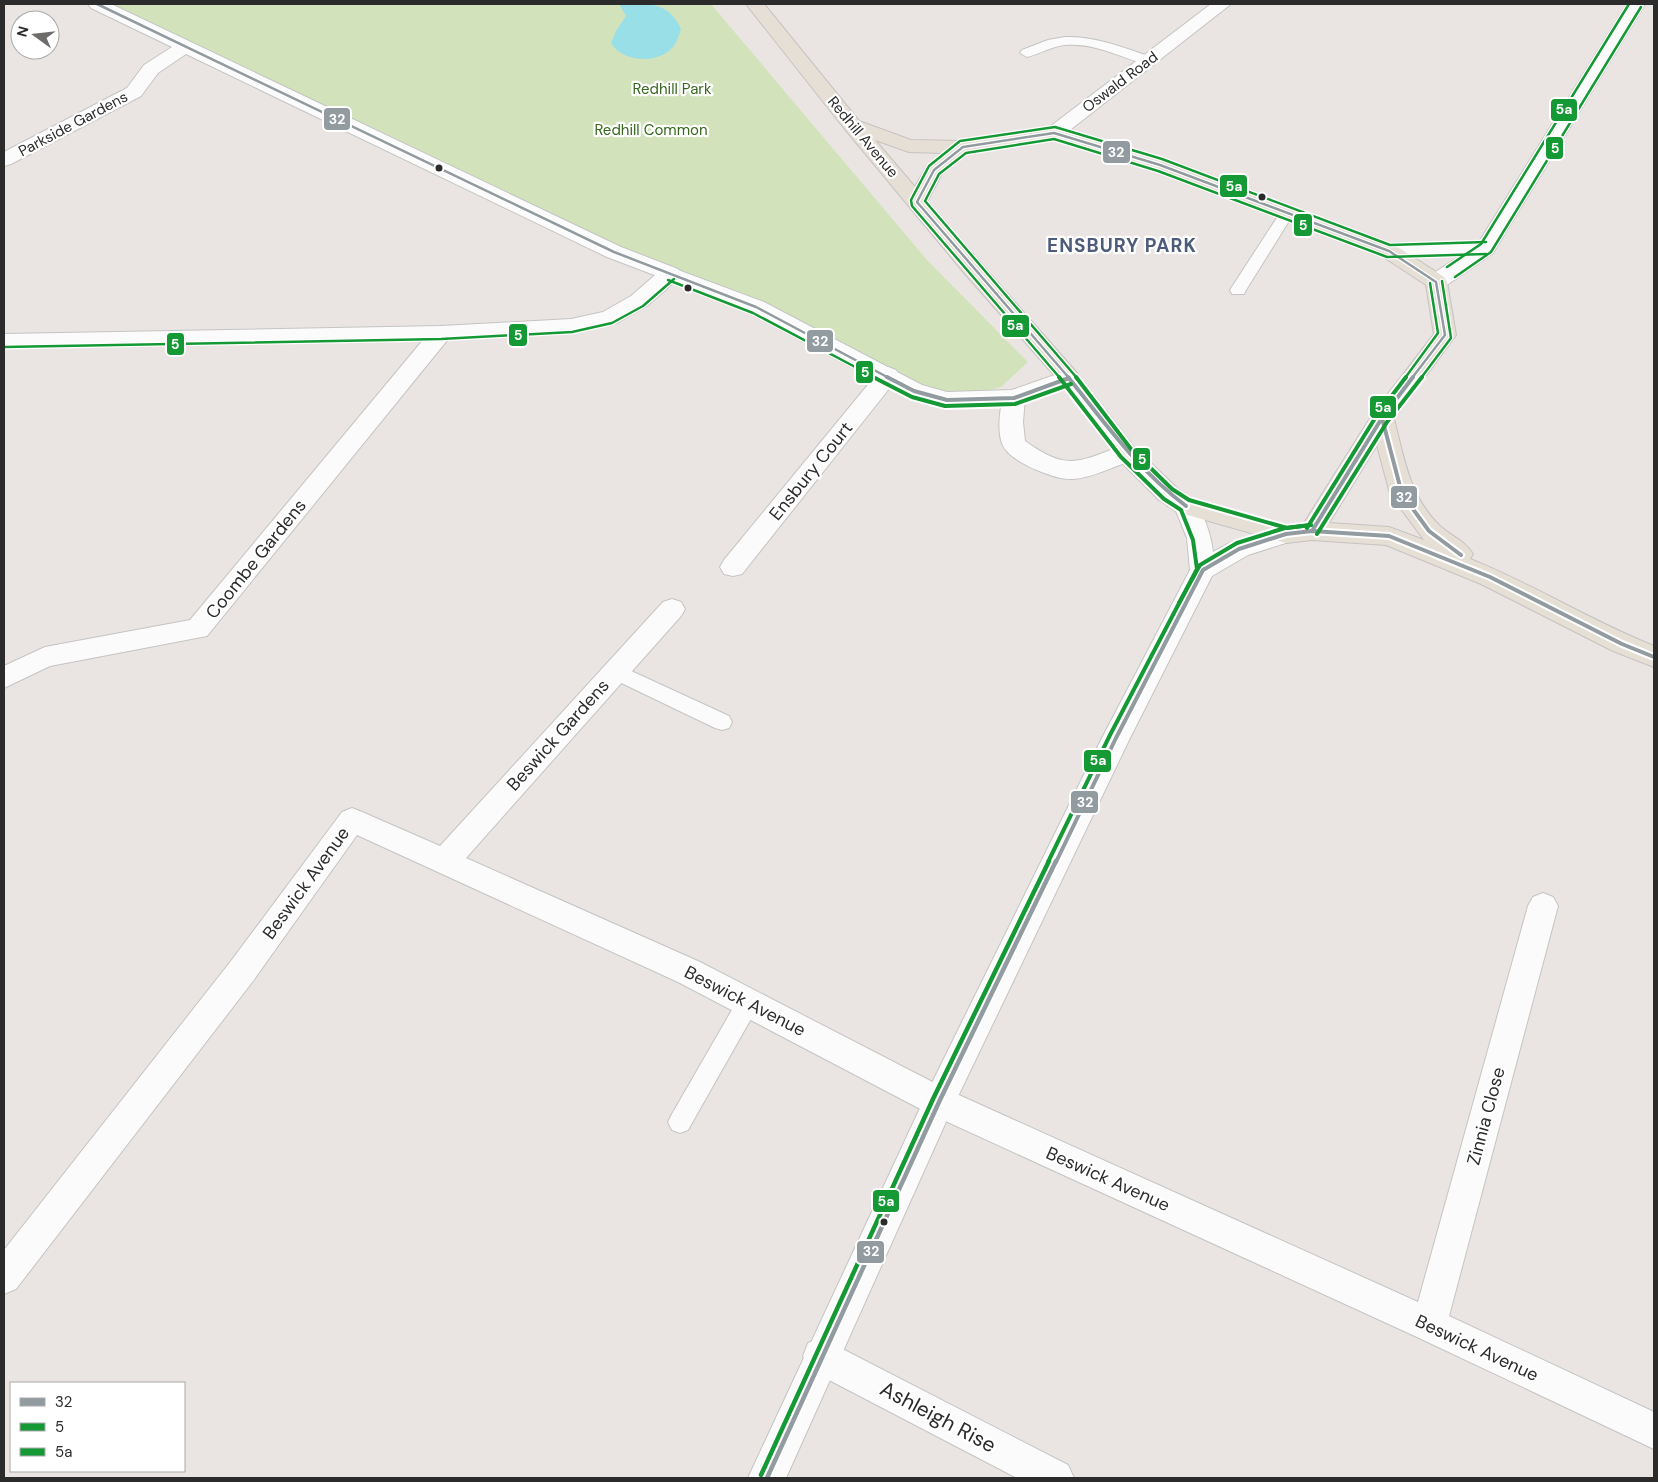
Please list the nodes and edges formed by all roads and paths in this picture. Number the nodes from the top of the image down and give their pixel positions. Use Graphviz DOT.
graph roads {
  1 [pos="97,4"];
  2 [pos="754,4"];
  3 [pos="1636,4"];
  4 [pos="1213,7"];
  5 [pos="185,47"];
  6 [pos="1028,53"];
  7 [pos="1149,61"];
  8 [pos="851,124"];
  9 [pos="1054,133"];
  10 [pos="964,147"];
  11 [pos="4,160"];
  12 [pos="917,202"];
  13 [pos="1287,213"];
  14 [pos="1486,248"];
  15 [pos="1389,251"];
  16 [pos="670,274"];
  17 [pos="1436,282"];
  18 [pos="1238,290"];
  19 [pos="441,333"];
  20 [pos="4,341"];
  21 [pos="888,375"];
  22 [pos="1069,378"];
  23 [pos="1014,398"];
  24 [pos="1382,418"];
  25 [pos="1126,453"];
  26 [pos="1186,506"];
  27 [pos="1312,531"];
  28 [pos="1286,534"];
  29 [pos="734,567"];
  30 [pos="1204,570"];
  31 [pos="1490,578"];
  32 [pos="672,609"];
  33 [pos="1654,657"];
  34 [pos="616,672"];
  35 [pos="4,678"];
  36 [pos="722,722"];
  37 [pos="444,862"];
  38 [pos="1543,906"];
  39 [pos="748,1002"];
  40 [pos="939,1102"];
  41 [pos="680,1122"];
  42 [pos="4,1277"];
  43 [pos="1429,1325"];
  44 [pos="821,1356"];
  45 [pos="1654,1431"];
  46 [pos="766,1478"];
  47 [pos="1055,1478"];
  1 -- 5 [label="street"];
  2 -- 8 [label="main road, Redhill Avenue"];
  3 -- 14 [label="street"];
  4 -- 7 [label="street, Oswald Road"];
  5 -- 11 [label="street, Parkside Gardens"];
  5 -- 16 [label="street"];
  6 -- 7 [label="lane"];
  7 -- 9 [label="street, Oswald Road"];
  8 -- 10 [label="main road"];
  8 -- 12 [label="main road, Redhill Avenue"];
  9 -- 10 [label="main road, Oswald Road"];
  9 -- 13 [label="main road"];
  10 -- 12 [label="main road, Oswald Road"];
  12 -- 22 [label="main road, Redhill Avenue"];
  13 -- 15 [label="main road"];
  13 -- 18 [label="lane"];
  14 -- 15 [label="street"];
  14 -- 17 [label="street"];
  15 -- 17 [label="main road"];
  16 -- 19 [label="street"];
  16 -- 21 [label="street"];
  17 -- 24 [label="main road"];
  19 -- 20 [label="street"];
  19 -- 35 [label="street, Coombe Gardens"];
  21 -- 23 [label="street"];
  21 -- 29 [label="street, Ensbury Court"];
  22 -- 23 [label="street"];
  22 -- 25 [label="main road, Redhill Avenue"];
  23 -- 25 [label="street"];
  24 -- 27 [label="main road"];
  24 -- 31 [label="main road"];
  25 -- 26 [label="main road, Redhill Avenue"];
  26 -- 28 [label="main road, Redhill Avenue"];
  26 -- 30 [label="street"];
  27 -- 28 [label="main road, Redhill Avenue"];
  27 -- 31 [label="main road, Redhill Avenue"];
  28 -- 30 [label="street"];
  30 -- 40 [label="street"];
  31 -- 33 [label="main road"];
  32 -- 34 [label="street, Beswick Gardens"];
  34 -- 36 [label="lane"];
  34 -- 37 [label="street, Beswick Gardens"];
  37 -- 39 [label="street, Beswick Avenue"];
  37 -- 42 [label="street, Beswick Avenue"];
  38 -- 43 [label="street, Zinnia Close"];
  39 -- 40 [label="street, Beswick Avenue"];
  39 -- 41 [label="lane"];
  40 -- 43 [label="street, Beswick Avenue"];
  40 -- 44 [label="street"];
  43 -- 45 [label="street, Beswick Avenue"];
  44 -- 46 [label="street"];
  44 -- 47 [label="street, Ashleigh Rise"];
}
